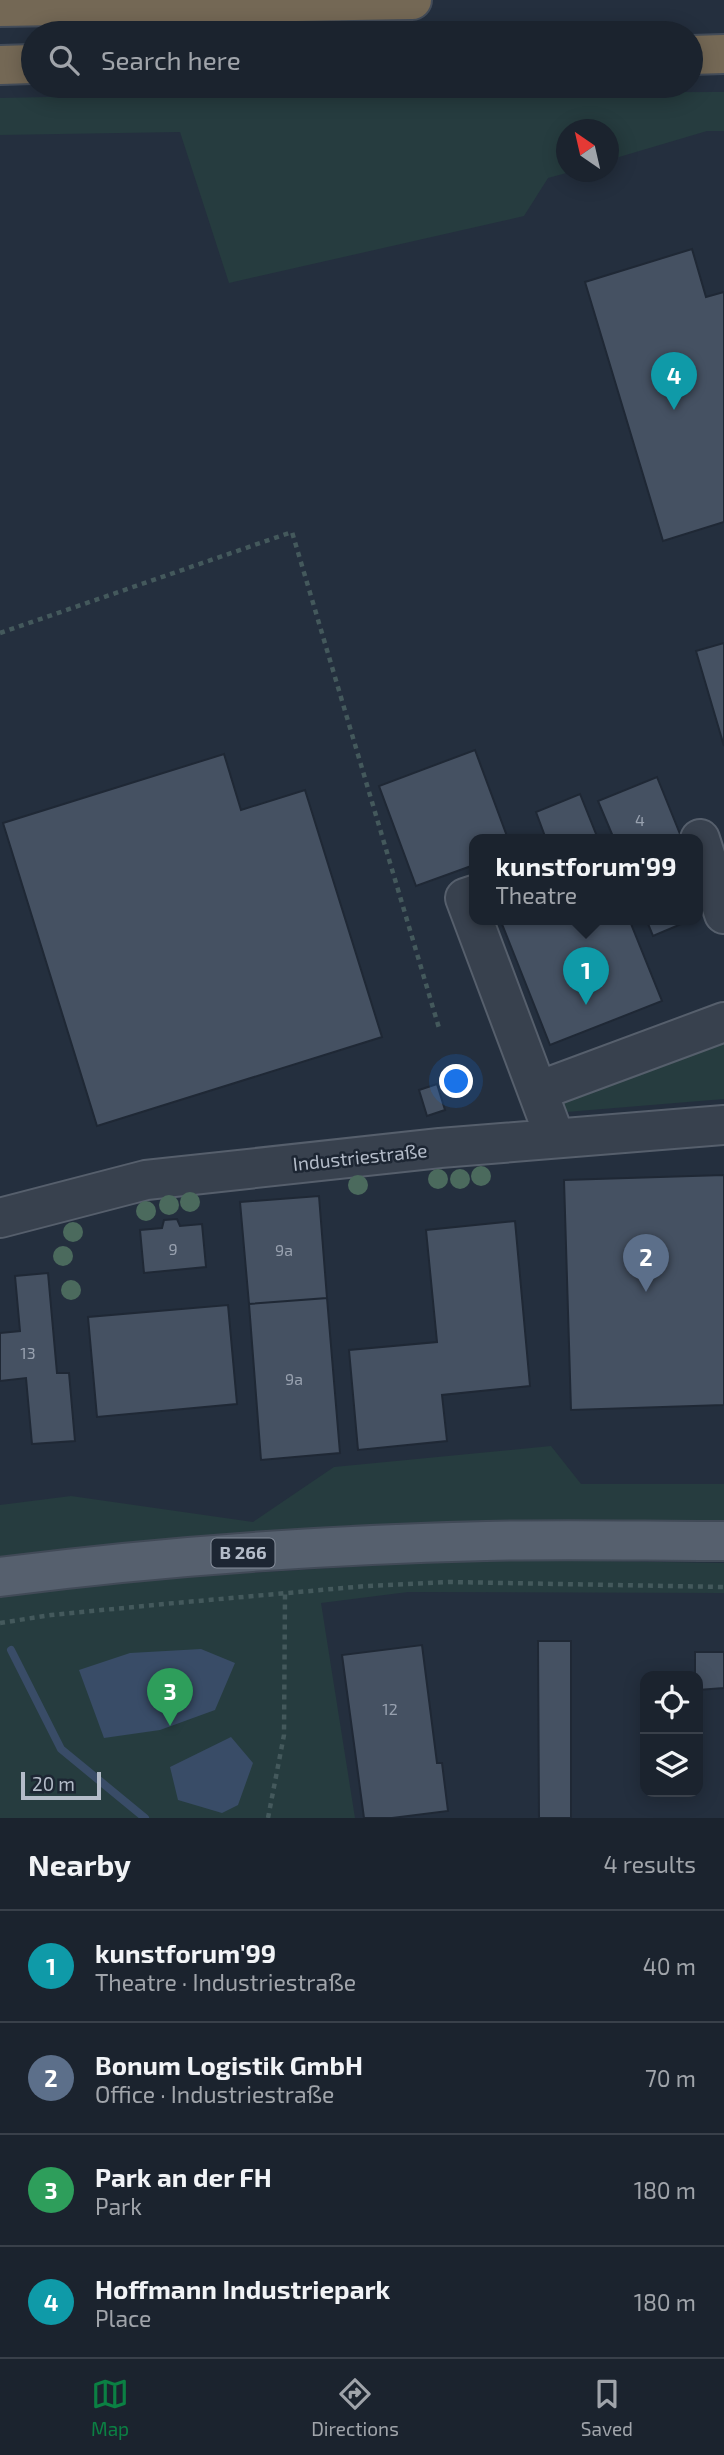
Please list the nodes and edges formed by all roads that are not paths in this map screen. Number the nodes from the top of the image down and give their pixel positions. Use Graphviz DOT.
graph roads {
  1 [pos="412,0"];
  2 [pos="0,7"];
  3 [pos="724,54"];
  4 [pos="703,55"];
  5 [pos="21,64"];
  6 [pos="0,65"];
  7 [pos="703,848"];
  8 [pos="724,914"];
  9 [pos="475,925"];
  10 [pos="724,1022"];
  11 [pos="538,1091"];
  12 [pos="724,1125"];
  13 [pos="555,1138"];
  14 [pos="0,1218"];
  15 [pos="724,1541"];
  16 [pos="0,1577"];
  1 -- 2 [label="highway"];
  3 -- 4 [label="highway"];
  5 -- 6 [label="highway"];
  7 -- 8 [label="street"];
  9 -- 11 [label="street"];
  10 -- 11 [label="street"];
  11 -- 13 [label="street"];
  12 -- 13 [label="street, Industriestraße"];
  13 -- 14 [label="street, Industriestraße"];
  15 -- 16 [label="main road, B 266"];
}
